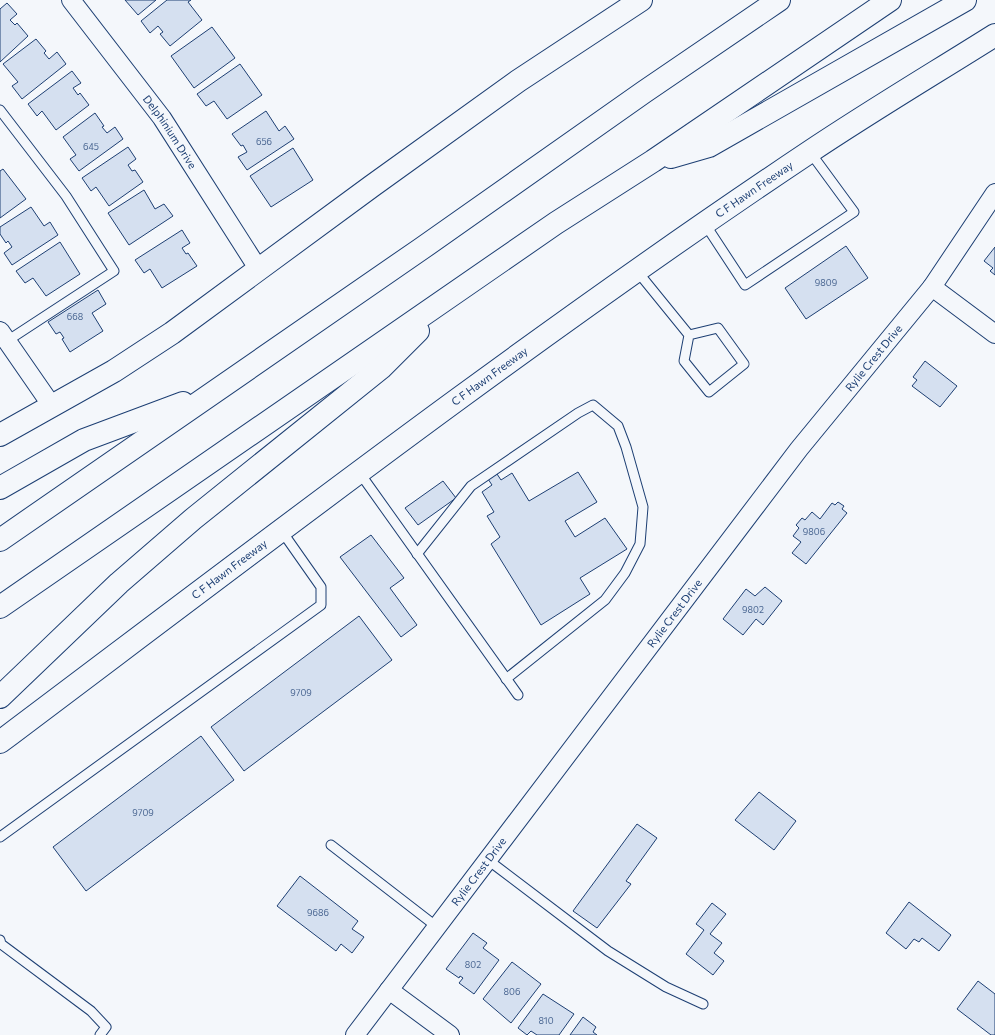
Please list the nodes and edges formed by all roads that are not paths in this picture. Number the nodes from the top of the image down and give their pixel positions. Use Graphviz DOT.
graph roads {
  1 [pos="71,0"];
  2 [pos="640,0"];
  3 [pos="779,0"];
  4 [pos="890,0"];
  5 [pos="965,0"];
  6 [pos="766,6"];
  7 [pos="995,35"];
  8 [pos="0,110"];
  9 [pos="810,152"];
  10 [pos="653,161"];
  11 [pos="995,193"];
  12 [pos="705,224"];
  13 [pos="259,270"];
  14 [pos="637,271"];
  15 [pos="932,287"];
  16 [pos="456,294"];
  17 [pos="995,334"];
  18 [pos="689,335"];
  19 [pos="3,336"];
  20 [pos="216,390"];
  21 [pos="52,406"];
  22 [pos="0,435"];
  23 [pos="359,472"];
  24 [pos="0,488"];
  25 [pos="281,530"];
  26 [pos="0,540"];
  27 [pos="417,554"];
  28 [pos="0,607"];
  29 [pos="506,678"];
  30 [pos="518,695"];
  31 [pos="0,697"];
  32 [pos="0,742"];
  33 [pos="0,837"];
  34 [pos="331,845"];
  35 [pos="488,860"];
  36 [pos="437,927"];
  37 [pos="0,940"];
  38 [pos="389,990"];
  39 [pos="703,1004"];
  40 [pos="100,1035"];
  41 [pos="355,1035"];
  42 [pos="450,1035"];
  1 -- 13 [label="street, Delphinium Drive"];
  2 -- 13 [label="main road"];
  3 -- 6 [label="main road"];
  4 -- 10 [label="main road"];
  5 -- 10 [label="main road"];
  6 -- 20 [label="main road"];
  7 -- 9 [label="main road, C F Hawn Freeway"];
  8 -- 19 [label="lane"];
  9 -- 12 [label="main road, C F Hawn Freeway"];
  9 -- 12 [label="lane"];
  10 -- 16 [label="main road"];
  11 -- 15 [label="street, Rylie Crest Drive"];
  12 -- 14 [label="main road, C F Hawn Freeway"];
  13 -- 21 [label="main road"];
  14 -- 18 [label="lane"];
  14 -- 23 [label="main road, C F Hawn Freeway"];
  15 -- 17 [label="street"];
  15 -- 35 [label="street, Rylie Crest Drive"];
  16 -- 28 [label="main road"];
  16 -- 31 [label="main road"];
  18 -- 18 [label="lane"];
  19 -- 21 [label="street"];
  20 -- 24 [label="main road"];
  20 -- 26 [label="main road"];
  21 -- 22 [label="main road"];
  23 -- 25 [label="main road, C F Hawn Freeway"];
  23 -- 27 [label="lane"];
  25 -- 32 [label="main road, C F Hawn Freeway"];
  25 -- 33 [label="lane"];
  27 -- 29 [label="lane"];
  27 -- 29 [label="lane"];
  29 -- 30 [label="lane"];
  34 -- 36 [label="lane"];
  35 -- 36 [label="street, Rylie Crest Drive"];
  35 -- 39 [label="lane"];
  36 -- 38 [label="street, Rylie Crest Drive"];
  37 -- 40 [label="lane"];
  38 -- 41 [label="street, Rylie Crest Drive"];
  38 -- 42 [label="street"];
}
